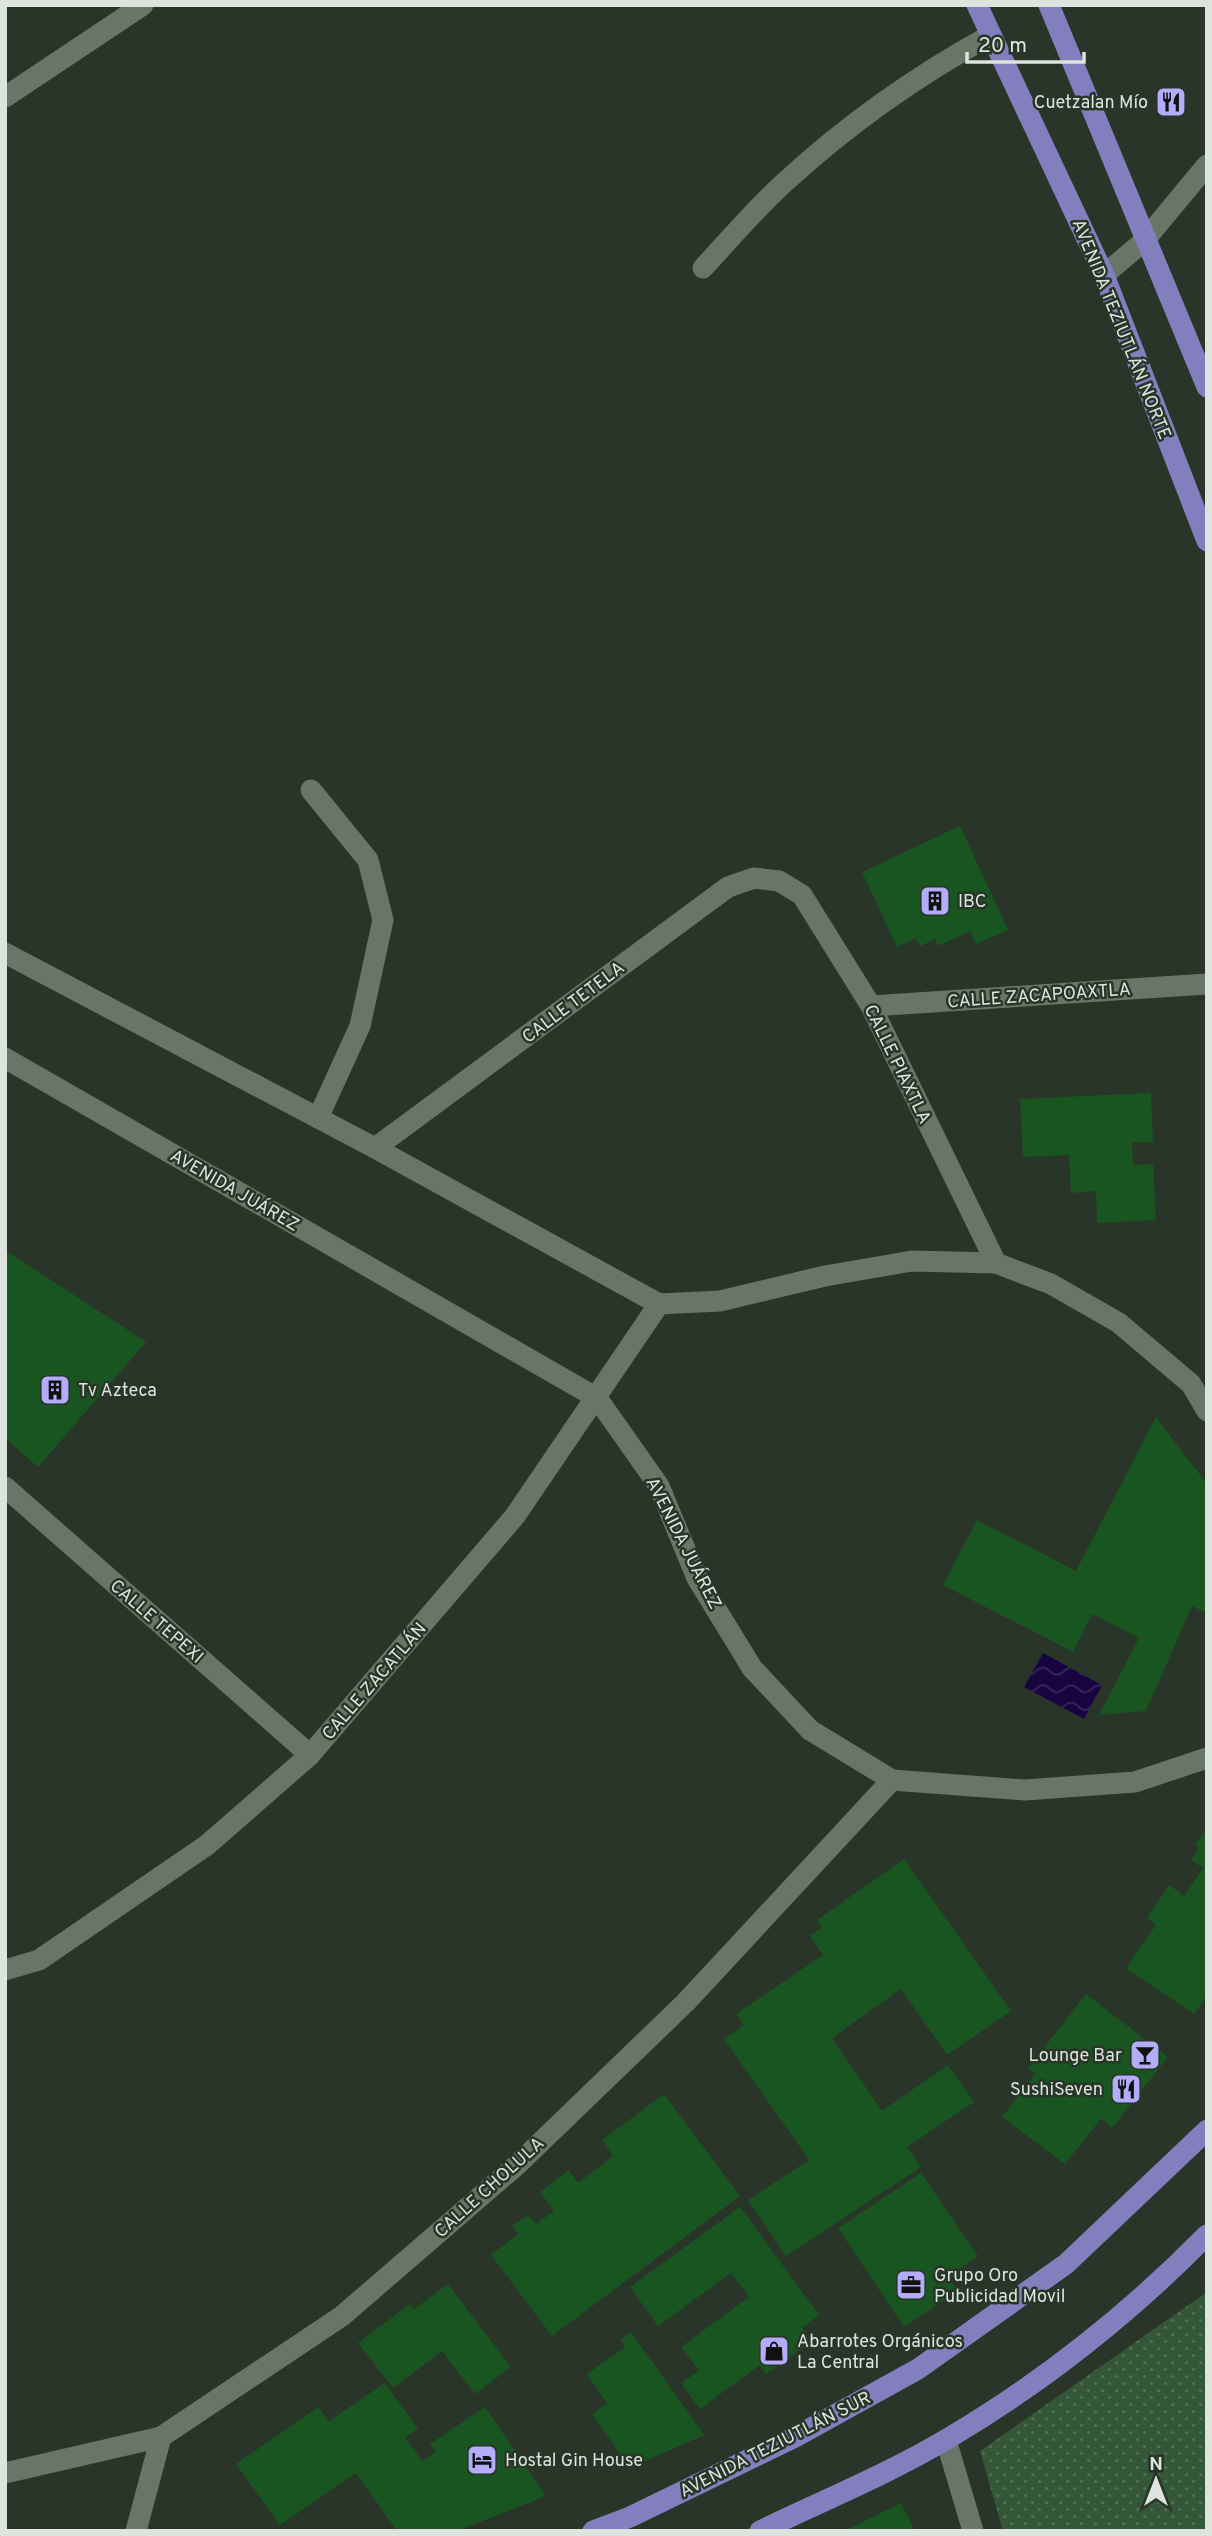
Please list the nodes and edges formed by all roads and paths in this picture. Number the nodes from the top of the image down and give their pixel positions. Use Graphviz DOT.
graph roads {
  1 [pos="143,5"];
  2 [pos="977,5"];
  3 [pos="1049,5"];
  4 [pos="990,35"];
  5 [pos="5,97"];
  6 [pos="1207,165"];
  7 [pos="1144,241"];
  8 [pos="703,268"];
  9 [pos="1104,275"];
  10 [pos="1207,387"];
  11 [pos="1207,541"];
  12 [pos="312,790"];
  13 [pos="779,881"];
  14 [pos="5,953"];
  15 [pos="1207,984"];
  16 [pos="871,1006"];
  17 [pos="5,1058"];
  18 [pos="318,1118"];
  19 [pos="376,1148"];
  20 [pos="996,1263"];
  21 [pos="659,1304"];
  22 [pos="597,1398"];
  23 [pos="1207,1411"];
  24 [pos="5,1486"];
  25 [pos="310,1755"];
  26 [pos="1207,1758"];
  27 [pos="892,1780"];
  28 [pos="5,1970"];
  29 [pos="1206,2135"];
  30 [pos="1207,2235"];
  31 [pos="161,2437"];
  32 [pos="946,2440"];
  33 [pos="5,2473"];
  34 [pos="136,2531"];
  35 [pos="593,2531"];
  36 [pos="760,2531"];
  37 [pos="974,2531"];
  1 -- 5 [label="street"];
  2 -- 4 [label="main road, AVENIDA TEZIUTLÁN NORTE"];
  3 -- 7 [label="main road"];
  4 -- 8 [label="street"];
  4 -- 9 [label="main road, AVENIDA TEZIUTLÁN NORTE"];
  6 -- 7 [label="street"];
  7 -- 9 [label="street"];
  7 -- 10 [label="main road"];
  9 -- 11 [label="main road, AVENIDA TEZIUTLÁN NORTE"];
  12 -- 18 [label="street"];
  13 -- 16 [label="street, CALLE PIAXTLA"];
  13 -- 19 [label="street, CALLE TETELA"];
  14 -- 18 [label="street"];
  15 -- 16 [label="street, CALLE ZACAPOAXTLA"];
  16 -- 20 [label="street, CALLE PIAXTLA"];
  17 -- 22 [label="street, AVENIDA JUÁREZ"];
  18 -- 19 [label="street"];
  19 -- 21 [label="street"];
  20 -- 21 [label="street"];
  20 -- 23 [label="street"];
  21 -- 22 [label="street, CALLE ZACATLÁN"];
  22 -- 25 [label="street, CALLE ZACATLÁN"];
  22 -- 27 [label="street, AVENIDA JUÁREZ"];
  24 -- 25 [label="street, CALLE TEPEXI"];
  25 -- 28 [label="street, CALLE ZACATLÁN"];
  26 -- 27 [label="street, AVENIDA JUÁREZ"];
  27 -- 31 [label="street, CALLE CHOLULA"];
  29 -- 35 [label="main road, AVENIDA TEZIUTLÁN SUR"];
  30 -- 32 [label="main road"];
  31 -- 33 [label="street, CALLE CHOLULA"];
  31 -- 34 [label="street"];
  32 -- 36 [label="main road"];
  32 -- 37 [label="street"];
}
